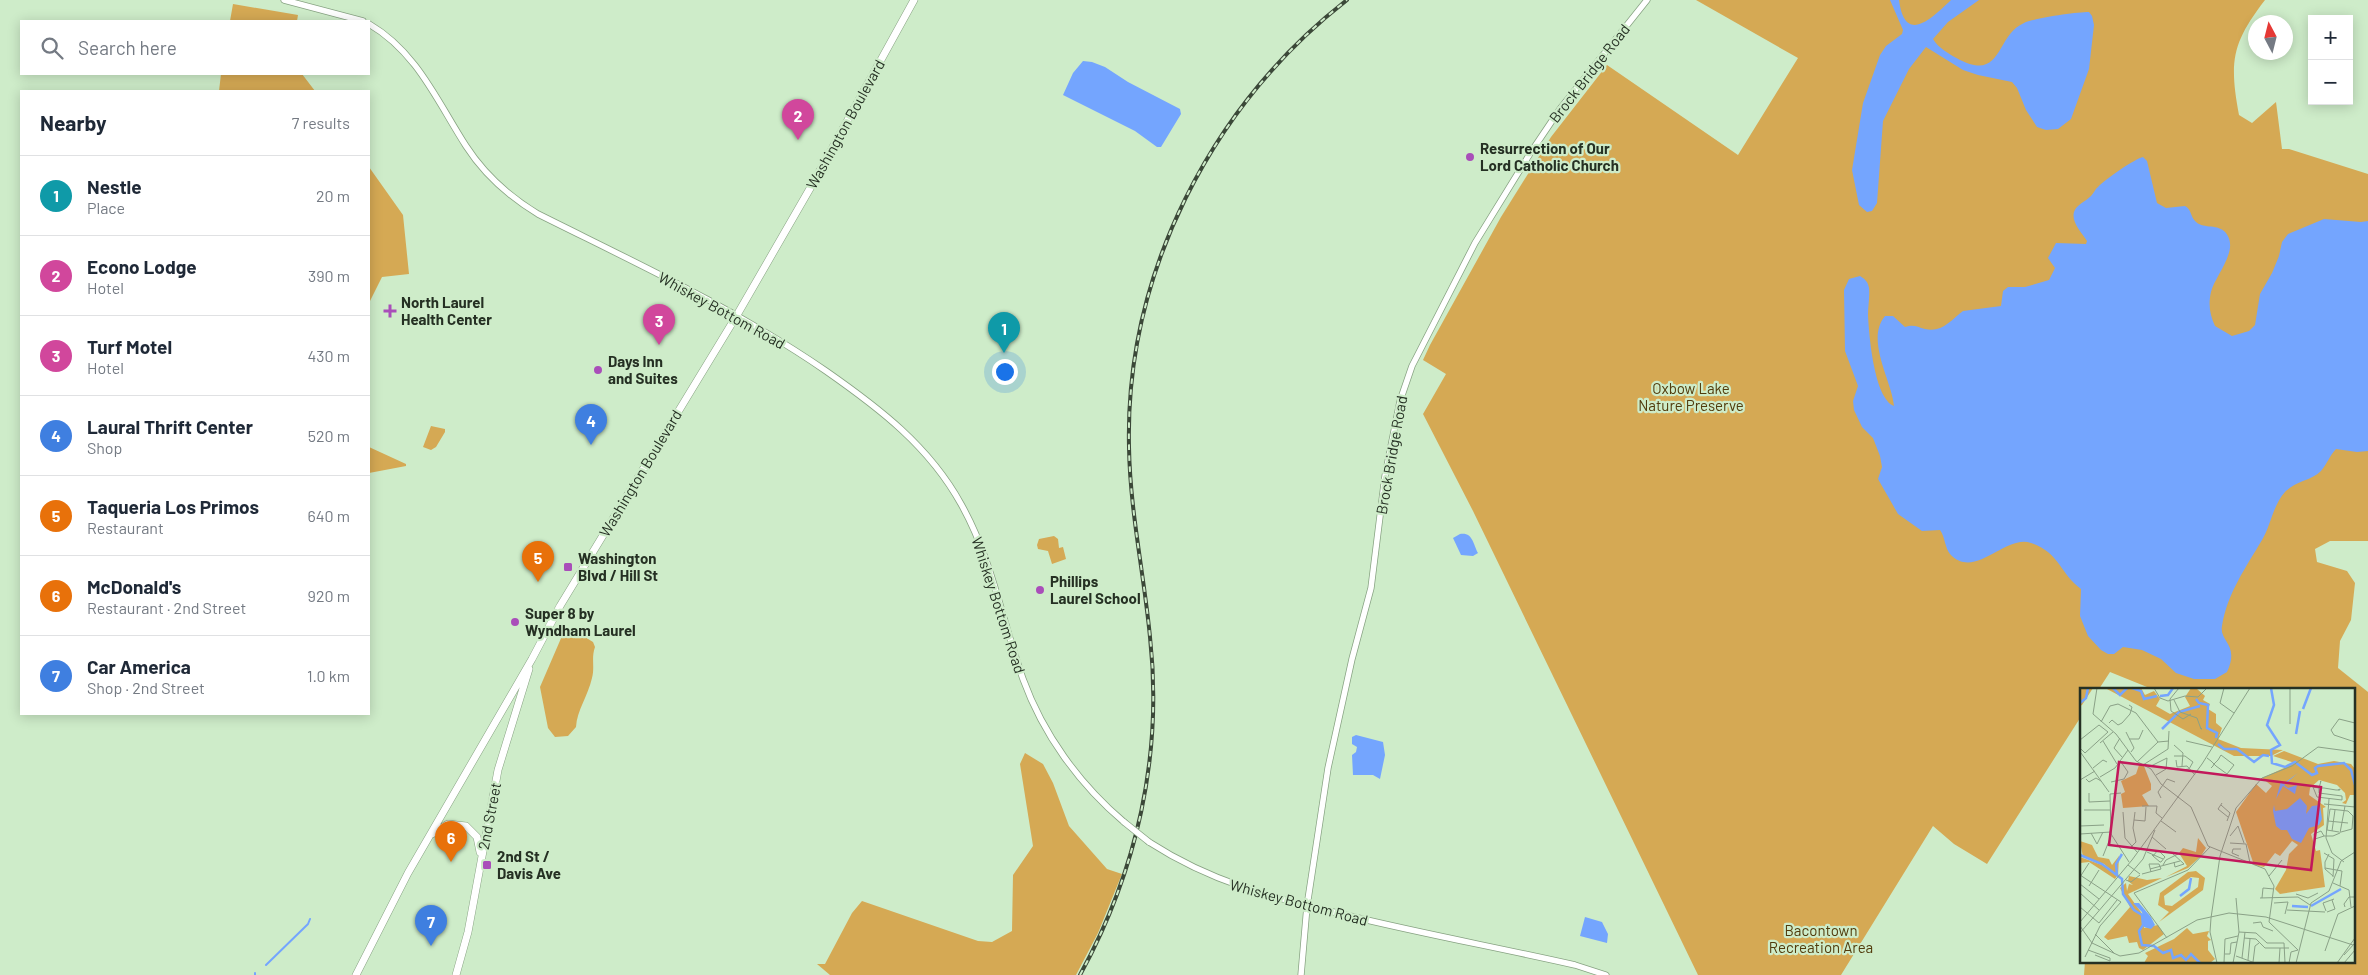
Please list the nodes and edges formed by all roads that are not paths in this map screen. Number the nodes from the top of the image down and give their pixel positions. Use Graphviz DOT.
graph roads {
  1 [pos="284,0"];
  2 [pos="914,0"];
  3 [pos="1647,0"];
  4 [pos="358,20"];
  5 [pos="370,25"];
  6 [pos="737,315"];
  7 [pos="532,659"];
  8 [pos="429,837"];
  9 [pos="481,860"];
  10 [pos="1307,906"];
  11 [pos="356,975"];
  12 [pos="456,975"];
  13 [pos="1301,975"];
  14 [pos="1606,975"];
  1 -- 4 [label="street"];
  2 -- 6 [label="main road, Washington Boulevard"];
  3 -- 10 [label="street, Brock Bridge Road"];
  5 -- 6 [label="street, Whiskey Bottom Road"];
  6 -- 7 [label="main road, Washington Boulevard"];
  6 -- 10 [label="street, Whiskey Bottom Road, bridge"];
  7 -- 8 [label="main road, Washington Boulevard"];
  7 -- 9 [label="main road, 2nd Street"];
  8 -- 9 [label="main road"];
  8 -- 11 [label="main road, Washington Boulevard"];
  9 -- 12 [label="main road, 2nd Street"];
  10 -- 13 [label="street, Brock Bridge Road"];
  10 -- 14 [label="street, Whiskey Bottom Road"];
}
